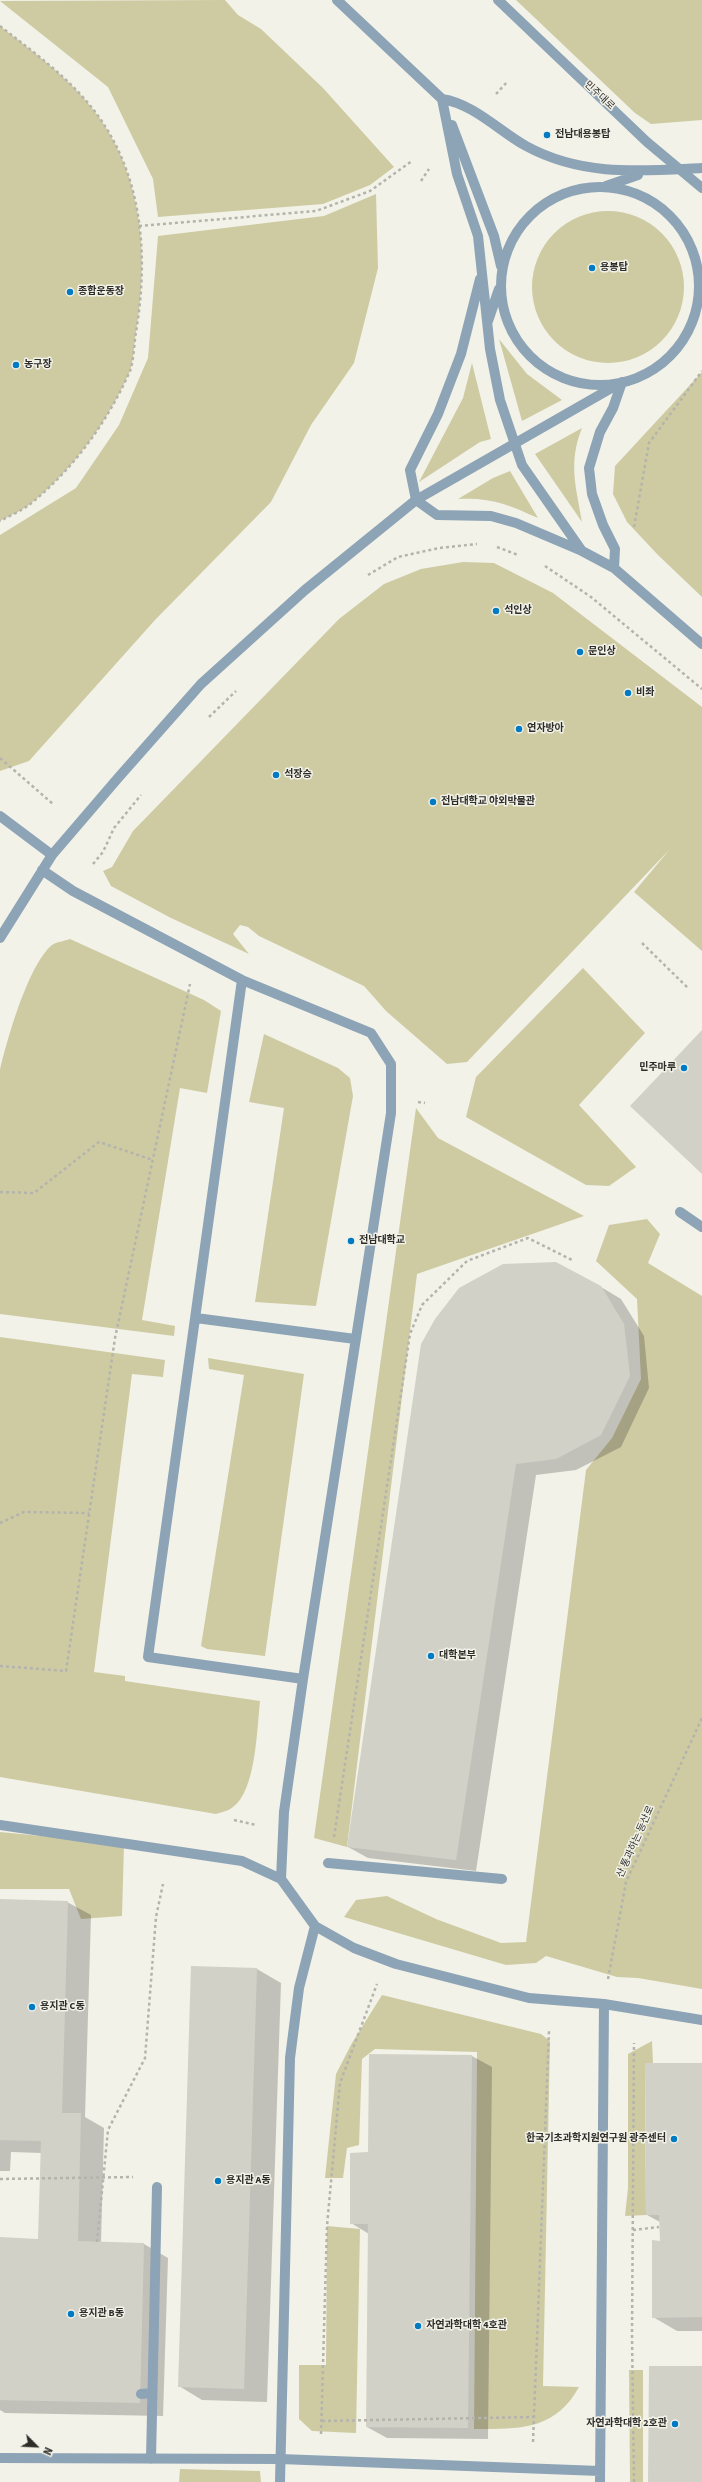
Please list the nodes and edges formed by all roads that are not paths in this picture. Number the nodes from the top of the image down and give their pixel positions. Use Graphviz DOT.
graph roads {
  1 [pos="337,0"];
  2 [pos="498,0"];
  3 [pos="442,99"];
  4 [pos="702,168"];
  5 [pos="680,169"];
  6 [pos="649,171"];
  7 [pos="605,186"];
  8 [pos="702,188"];
  9 [pos="482,272"];
  10 [pos="502,277"];
  11 [pos="702,315"];
  12 [pos="487,325"];
  13 [pos="688,331"];
  14 [pos="622,382"];
  15 [pos="515,443"];
  16 [pos="416,500"];
  17 [pos="582,551"];
  18 [pos="614,568"];
  19 [pos="702,644"];
  20 [pos="0,816"];
  21 [pos="52,855"];
  22 [pos="42,870"];
  23 [pos="0,938"];
  24 [pos="242,980"];
  25 [pos="680,1212"];
  26 [pos="702,1227"];
  27 [pos="196,1318"];
  28 [pos="355,1339"];
  29 [pos="303,1679"];
  30 [pos="0,1825"];
  31 [pos="328,1863"];
  32 [pos="281,1879"];
  33 [pos="502,1879"];
  34 [pos="315,1926"];
  35 [pos="604,2004"];
  36 [pos="702,2020"];
  37 [pos="157,2187"];
  38 [pos="152,2393"];
  39 [pos="141,2394"];
  40 [pos="0,2458"];
  41 [pos="151,2459"];
  42 [pos="280,2459"];
  43 [pos="600,2471"];
  44 [pos="280,2482"];
  45 [pos="600,2482"];
  1 -- 3 [label="street"];
  2 -- 5 [label="street, 민주대로"];
  3 -- 6 [label="street"];
  3 -- 9 [label="street"];
  3 -- 10 [label="street"];
  4 -- 5 [label="street"];
  5 -- 6 [label="street"];
  5 -- 8 [label="street, 민주대로"];
  6 -- 7 [label="street"];
  7 -- 10 [label="street"];
  7 -- 13 [label="street"];
  9 -- 12 [label="street"];
  9 -- 16 [label="street"];
  10 -- 12 [label="street"];
  10 -- 14 [label="street"];
  11 -- 13 [label="street"];
  12 -- 15 [label="street"];
  13 -- 14 [label="street"];
  14 -- 15 [label="street"];
  14 -- 18 [label="street"];
  15 -- 16 [label="street"];
  15 -- 17 [label="street"];
  16 -- 17 [label="street"];
  16 -- 21 [label="street"];
  17 -- 18 [label="street"];
  18 -- 19 [label="street"];
  20 -- 21 [label="street"];
  21 -- 22 [label="street"];
  22 -- 23 [label="street"];
  22 -- 24 [label="street"];
  24 -- 27 [label="street"];
  24 -- 28 [label="street"];
  25 -- 26 [label="street"];
  27 -- 28 [label="street"];
  27 -- 29 [label="street"];
  28 -- 29 [label="street"];
  29 -- 32 [label="street"];
  30 -- 32 [label="street"];
  31 -- 33 [label="street"];
  32 -- 34 [label="street"];
  34 -- 35 [label="street"];
  34 -- 42 [label="street"];
  35 -- 36 [label="street"];
  35 -- 43 [label="street"];
  37 -- 38 [label="street"];
  38 -- 39 [label="street"];
  38 -- 41 [label="street"];
  40 -- 41 [label="street"];
  41 -- 42 [label="street"];
  42 -- 43 [label="street"];
  42 -- 44 [label="street"];
  43 -- 45 [label="street"];
}
